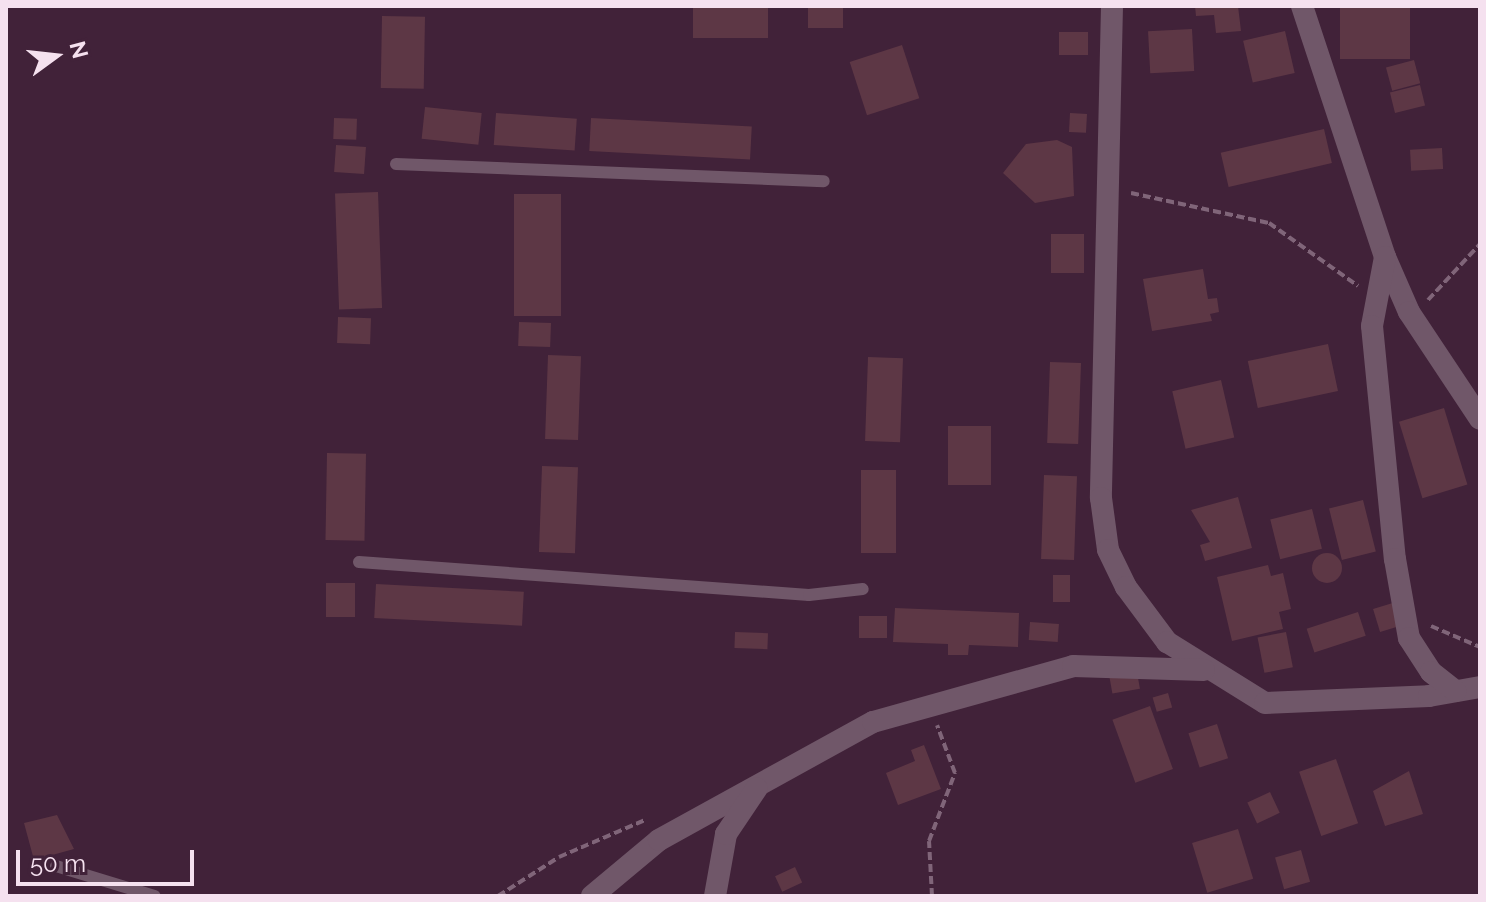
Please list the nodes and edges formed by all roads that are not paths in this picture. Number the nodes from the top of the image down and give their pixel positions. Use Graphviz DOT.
graph roads {
  1 [pos="1112,6"];
  2 [pos="1302,6"];
  3 [pos="396,164"];
  4 [pos="824,181"];
  5 [pos="1385,257"];
  6 [pos="1480,419"];
  7 [pos="359,562"];
  8 [pos="863,589"];
  9 [pos="1205,670"];
  10 [pos="1480,687"];
  11 [pos="1455,691"];
  12 [pos="759,785"];
  13 [pos="56,866"];
  14 [pos="155,896"];
  15 [pos="592,896"];
  16 [pos="715,896"];
  1 -- 9 [label="street"];
  2 -- 5 [label="street"];
  3 -- 4 [label="lane"];
  5 -- 6 [label="street"];
  5 -- 11 [label="street"];
  7 -- 8 [label="lane"];
  9 -- 11 [label="street"];
  9 -- 12 [label="street"];
  10 -- 11 [label="street"];
  12 -- 15 [label="street"];
  12 -- 16 [label="street"];
  13 -- 14 [label="lane"];
}
